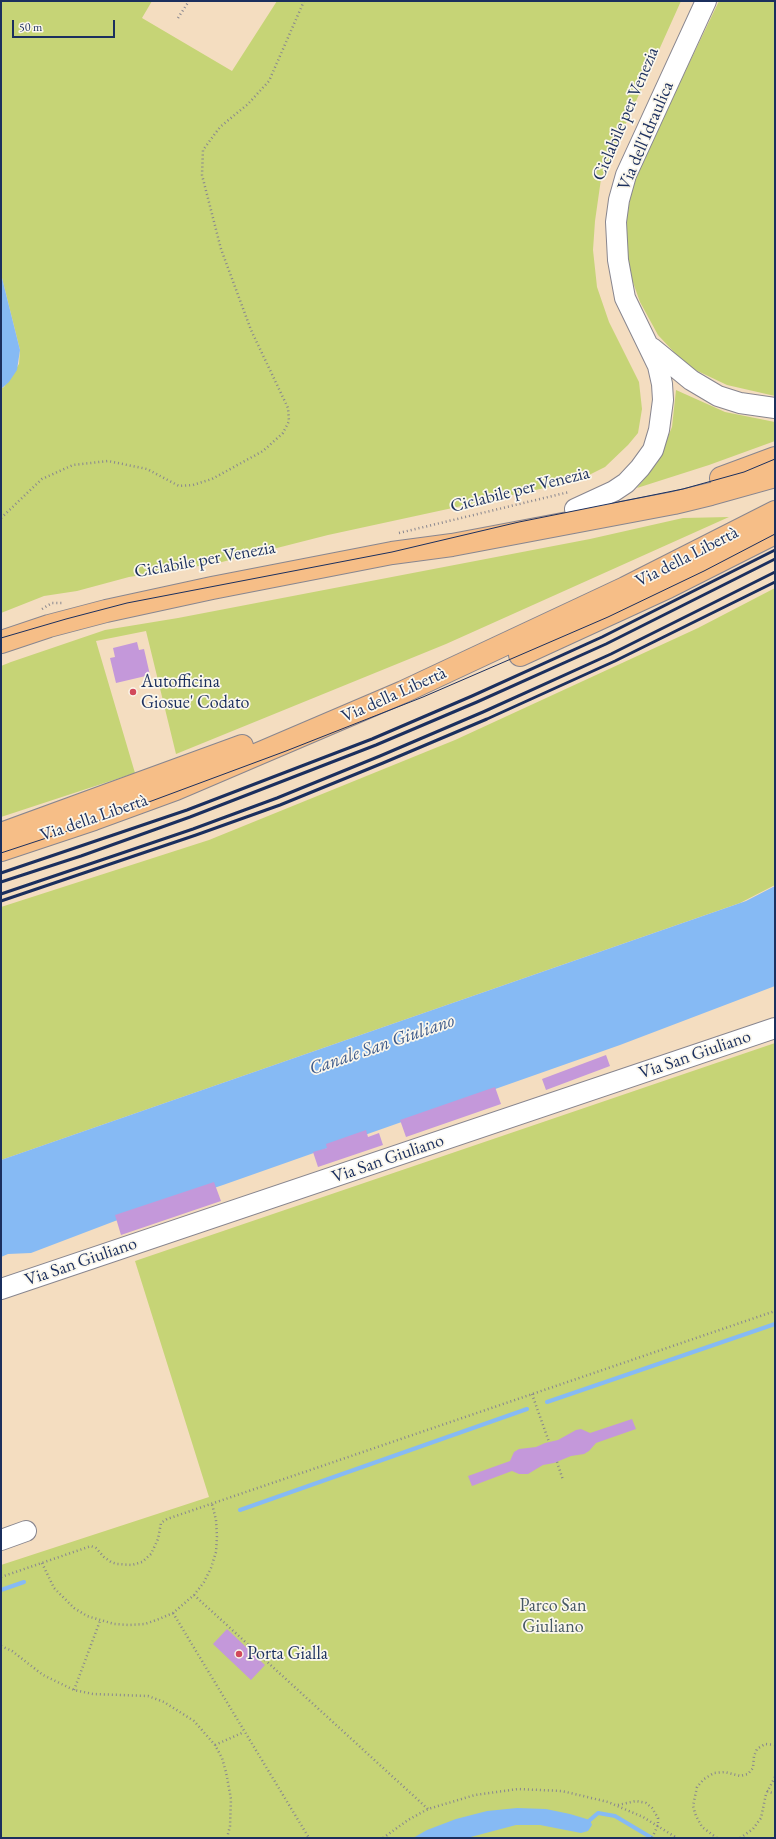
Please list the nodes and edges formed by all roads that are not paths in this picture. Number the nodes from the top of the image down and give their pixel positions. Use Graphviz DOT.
graph roads {
  1 [pos="706,1"];
  2 [pos="647,344"];
  3 [pos="775,408"];
  4 [pos="775,458"];
  5 [pos="775,476"];
  6 [pos="573,500"];
  7 [pos="775,512"];
  8 [pos="775,533"];
  9 [pos="393,544"];
  10 [pos="712,545"];
  11 [pos="1,642"];
  12 [pos="176,789"];
  13 [pos="1,834"];
  14 [pos="1,850"];
  15 [pos="775,1028"];
  16 [pos="1,1289"];
  17 [pos="26,1531"];
  18 [pos="1,1540"];
  1 -- 2 [label="street, Via dell'Idraulica"];
  2 -- 3 [label="street, Via dell'Idraulica"];
  2 -- 6 [label="street, Via dell'Idraulica"];
  4 -- 6 [label="highway"];
  5 -- 9 [label="highway"];
  6 -- 9 [label="highway"];
  7 -- 10 [label="highway, Via della Libertà"];
  8 -- 12 [label="highway"];
  9 -- 11 [label="highway"];
  10 -- 12 [label="highway, Via della Libertà"];
  10 -- 13 [label="highway"];
  12 -- 14 [label="highway, Via della Libertà"];
  15 -- 16 [label="street, Via San Giuliano"];
  17 -- 18 [label="street"];
}
